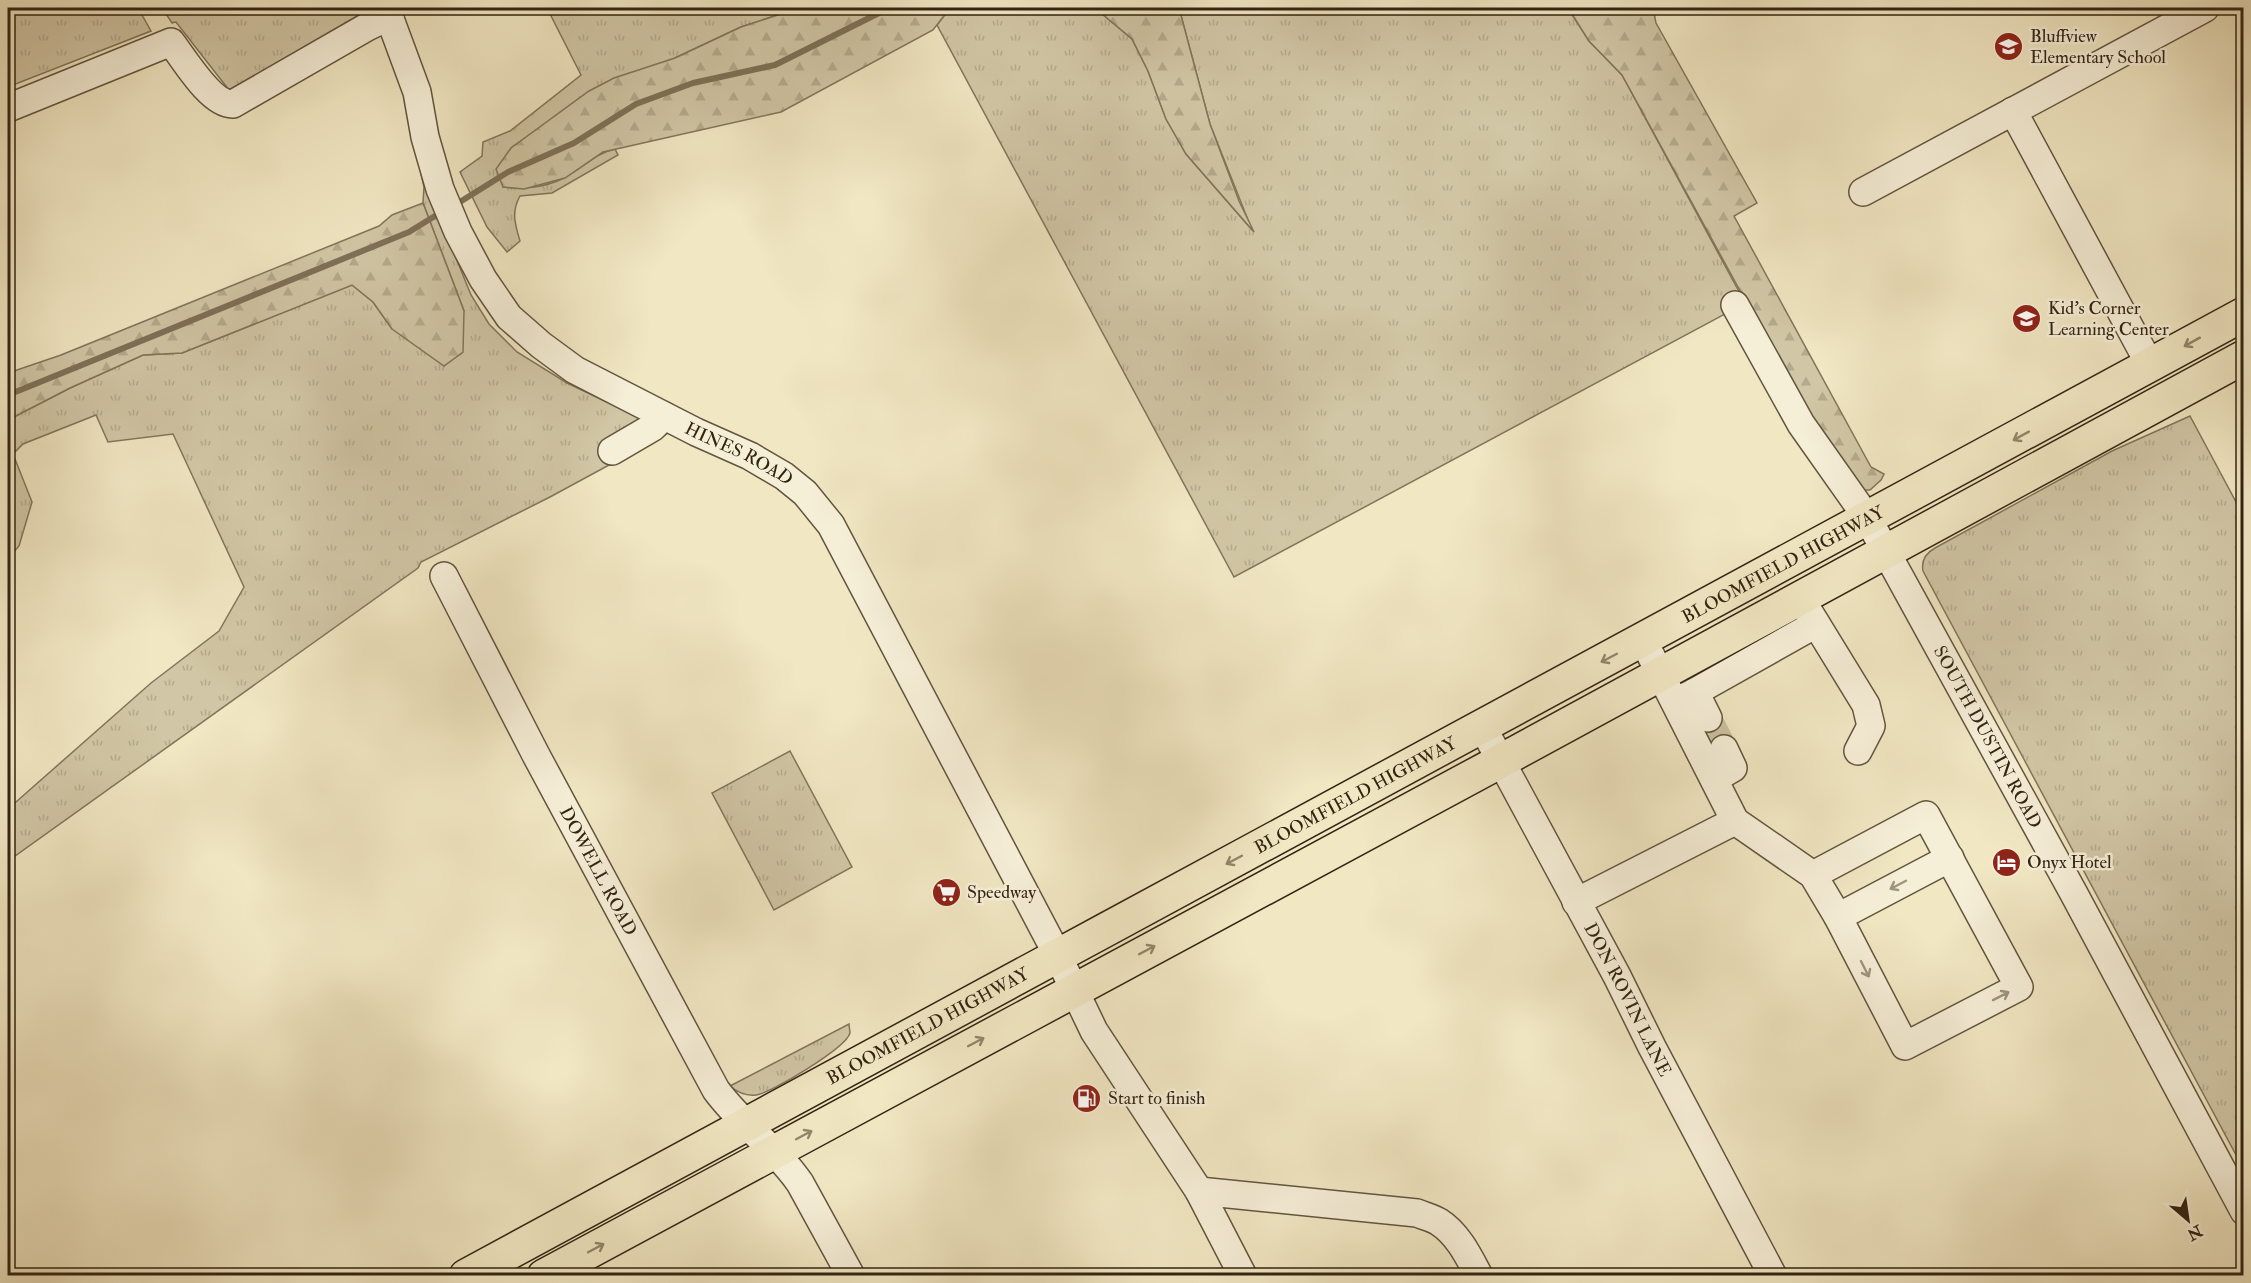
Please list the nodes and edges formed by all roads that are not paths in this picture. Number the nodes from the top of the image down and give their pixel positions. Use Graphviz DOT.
graph roads {
  1 [pos="2205,8"];
  2 [pos="388,12"];
  3 [pos="8,108"];
  4 [pos="2013,111"];
  5 [pos="1863,192"];
  6 [pos="1735,304"];
  7 [pos="2244,314"];
  8 [pos="2244,357"];
  9 [pos="2150,365"];
  10 [pos="664,416"];
  11 [pos="612,451"];
  12 [pos="1868,519"];
  13 [pos="1887,554"];
  14 [pos="444,576"];
  15 [pos="1809,612"];
  16 [pos="1643,640"];
  17 [pos="1677,689"];
  18 [pos="1708,718"];
  19 [pos="1482,726"];
  20 [pos="1724,749"];
  21 [pos="1858,751"];
  22 [pos="1499,761"];
  23 [pos="1714,779"];
  24 [pos="1735,821"];
  25 [pos="1950,858"];
  26 [pos="1813,875"];
  27 [pos="1576,902"];
  28 [pos="1838,916"];
  29 [pos="1058,956"];
  30 [pos="1074,989"];
  31 [pos="746,1125"];
  32 [pos="775,1151"];
  33 [pos="1198,1191"];
  34 [pos="2244,1211"];
  35 [pos="466,1275"];
  36 [pos="544,1275"];
  37 [pos="851,1275"];
  38 [pos="1243,1275"];
  39 [pos="1479,1275"];
  40 [pos="1773,1275"];
  1 -- 4 [label="street"];
  2 -- 3 [label="street"];
  2 -- 10 [label="street, HINES ROAD"];
  4 -- 5 [label="street"];
  4 -- 9 [label="street"];
  6 -- 12 [label="street, SOUTH DUSTIN ROAD"];
  7 -- 9 [label="highway, BLOOMFIELD HIGHWAY, one-way"];
  8 -- 13 [label="highway, BLOOMFIELD HIGHWAY"];
  9 -- 12 [label="highway, BLOOMFIELD HIGHWAY, one-way"];
  10 -- 11 [label="street"];
  10 -- 29 [label="street, HINES ROAD"];
  12 -- 13 [label="street, SOUTH DUSTIN ROAD"];
  12 -- 16 [label="highway, BLOOMFIELD HIGHWAY"];
  13 -- 15 [label="highway, BLOOMFIELD HIGHWAY"];
  13 -- 34 [label="street, SOUTH DUSTIN ROAD"];
  14 -- 31 [label="street, DOWELL ROAD"];
  15 -- 17 [label="highway, BLOOMFIELD HIGHWAY"];
  15 -- 21 [label="street"];
  16 -- 17 [label="street"];
  16 -- 19 [label="highway, BLOOMFIELD HIGHWAY, one-way"];
  17 -- 18 [label="street"];
  17 -- 22 [label="highway, BLOOMFIELD HIGHWAY"];
  17 -- 23 [label="street"];
  19 -- 22 [label="street, DON ROVIN LANE"];
  19 -- 29 [label="highway, BLOOMFIELD HIGHWAY, one-way"];
  20 -- 23 [label="street"];
  22 -- 27 [label="street, DON ROVIN LANE"];
  30 -- 22 [label="highway, BLOOMFIELD HIGHWAY, one-way"];
  23 -- 24 [label="street"];
  24 -- 26 [label="street"];
  24 -- 27 [label="street"];
  25 -- 26 [label="street"];
  25 -- 28 [label="street, one-way"];
  28 -- 25 [label="street, one-way"];
  26 -- 28 [label="street"];
  27 -- 40 [label="street, DON ROVIN LANE"];
  29 -- 30 [label="street, HINES ROAD"];
  29 -- 31 [label="highway, BLOOMFIELD HIGHWAY"];
  32 -- 30 [label="highway, BLOOMFIELD HIGHWAY, one-way"];
  30 -- 33 [label="street, HINES ROAD"];
  31 -- 32 [label="street, DOWELL ROAD"];
  31 -- 35 [label="highway, BLOOMFIELD HIGHWAY"];
  36 -- 32 [label="highway, BLOOMFIELD HIGHWAY, one-way"];
  32 -- 37 [label="street, DOWELL ROAD"];
  33 -- 38 [label="street, HINES ROAD"];
  33 -- 39 [label="street"];
}
